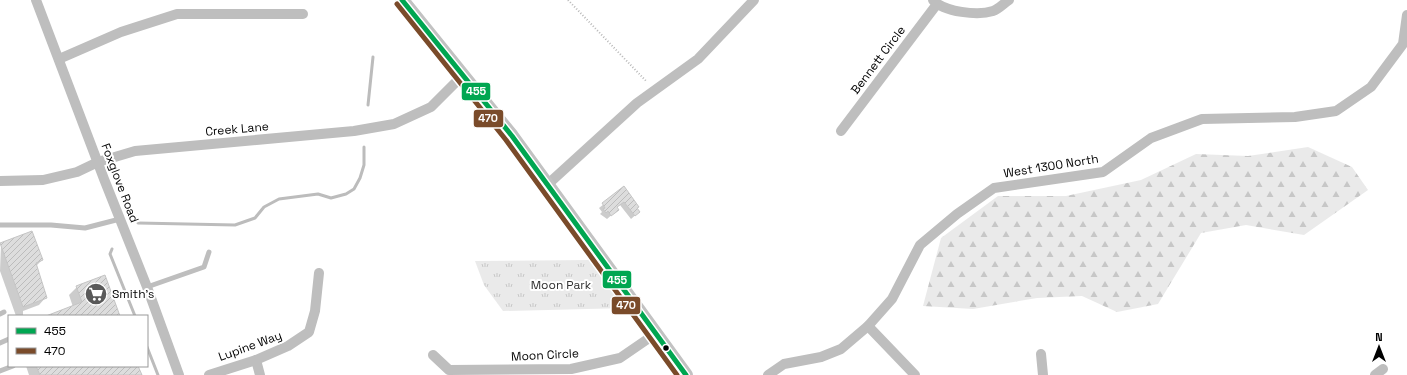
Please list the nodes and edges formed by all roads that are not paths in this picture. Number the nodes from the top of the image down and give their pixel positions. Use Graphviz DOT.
graph roads {
  1 [pos="36,0"];
  2 [pos="402,0"];
  3 [pos="754,0"];
  4 [pos="1009,0"];
  5 [pos="935,2"];
  6 [pos="303,14"];
  7 [pos="1407,15"];
  8 [pos="1405,44"];
  9 [pos="59,59"];
  10 [pos="463,75"];
  11 [pos="841,131"];
  12 [pos="98,162"];
  13 [pos="0,181"];
  14 [pos="548,185"];
  15 [pos="120,219"];
  16 [pos="0,225"];
  17 [pos="209,252"];
  18 [pos="319,273"];
  19 [pos="147,287"];
  20 [pos="868,326"];
  21 [pos="655,334"];
  22 [pos="1041,354"];
  23 [pos="433,355"];
  24 [pos="256,360"];
  25 [pos="10,367"];
  26 [pos="0,371"];
  27 [pos="179,375"];
  28 [pos="209,375"];
  29 [pos="260,375"];
  30 [pos="686,375"];
  31 [pos="768,375"];
  32 [pos="915,375"];
  33 [pos="1043,375"];
  1 -- 9 [label="street, Foxglove Road"];
  2 -- 10 [label="main road"];
  3 -- 14 [label="street"];
  4 -- 5 [label="street"];
  5 -- 11 [label="street, Bennett Circle"];
  6 -- 9 [label="street"];
  7 -- 8 [label="street"];
  8 -- 20 [label="street, West 1300 North"];
  9 -- 12 [label="street, Foxglove Road"];
  10 -- 12 [label="street, Creek Lane"];
  10 -- 14 [label="main road"];
  12 -- 13 [label="street, Creek Lane"];
  12 -- 15 [label="street, Foxglove Road"];
  14 -- 21 [label="main road"];
  15 -- 16 [label="lane"];
  15 -- 19 [label="street, Foxglove Road"];
  17 -- 19 [label="lane"];
  18 -- 24 [label="street, Lupine Way"];
  19 -- 27 [label="street, Foxglove Road"];
  20 -- 31 [label="street, West 1300 North"];
  20 -- 32 [label="street"];
  21 -- 23 [label="street, Moon Circle"];
  21 -- 30 [label="main road"];
  22 -- 33 [label="street"];
  24 -- 28 [label="street, Lupine Way"];
  24 -- 29 [label="street"];
  25 -- 26 [label="lane"];
}
